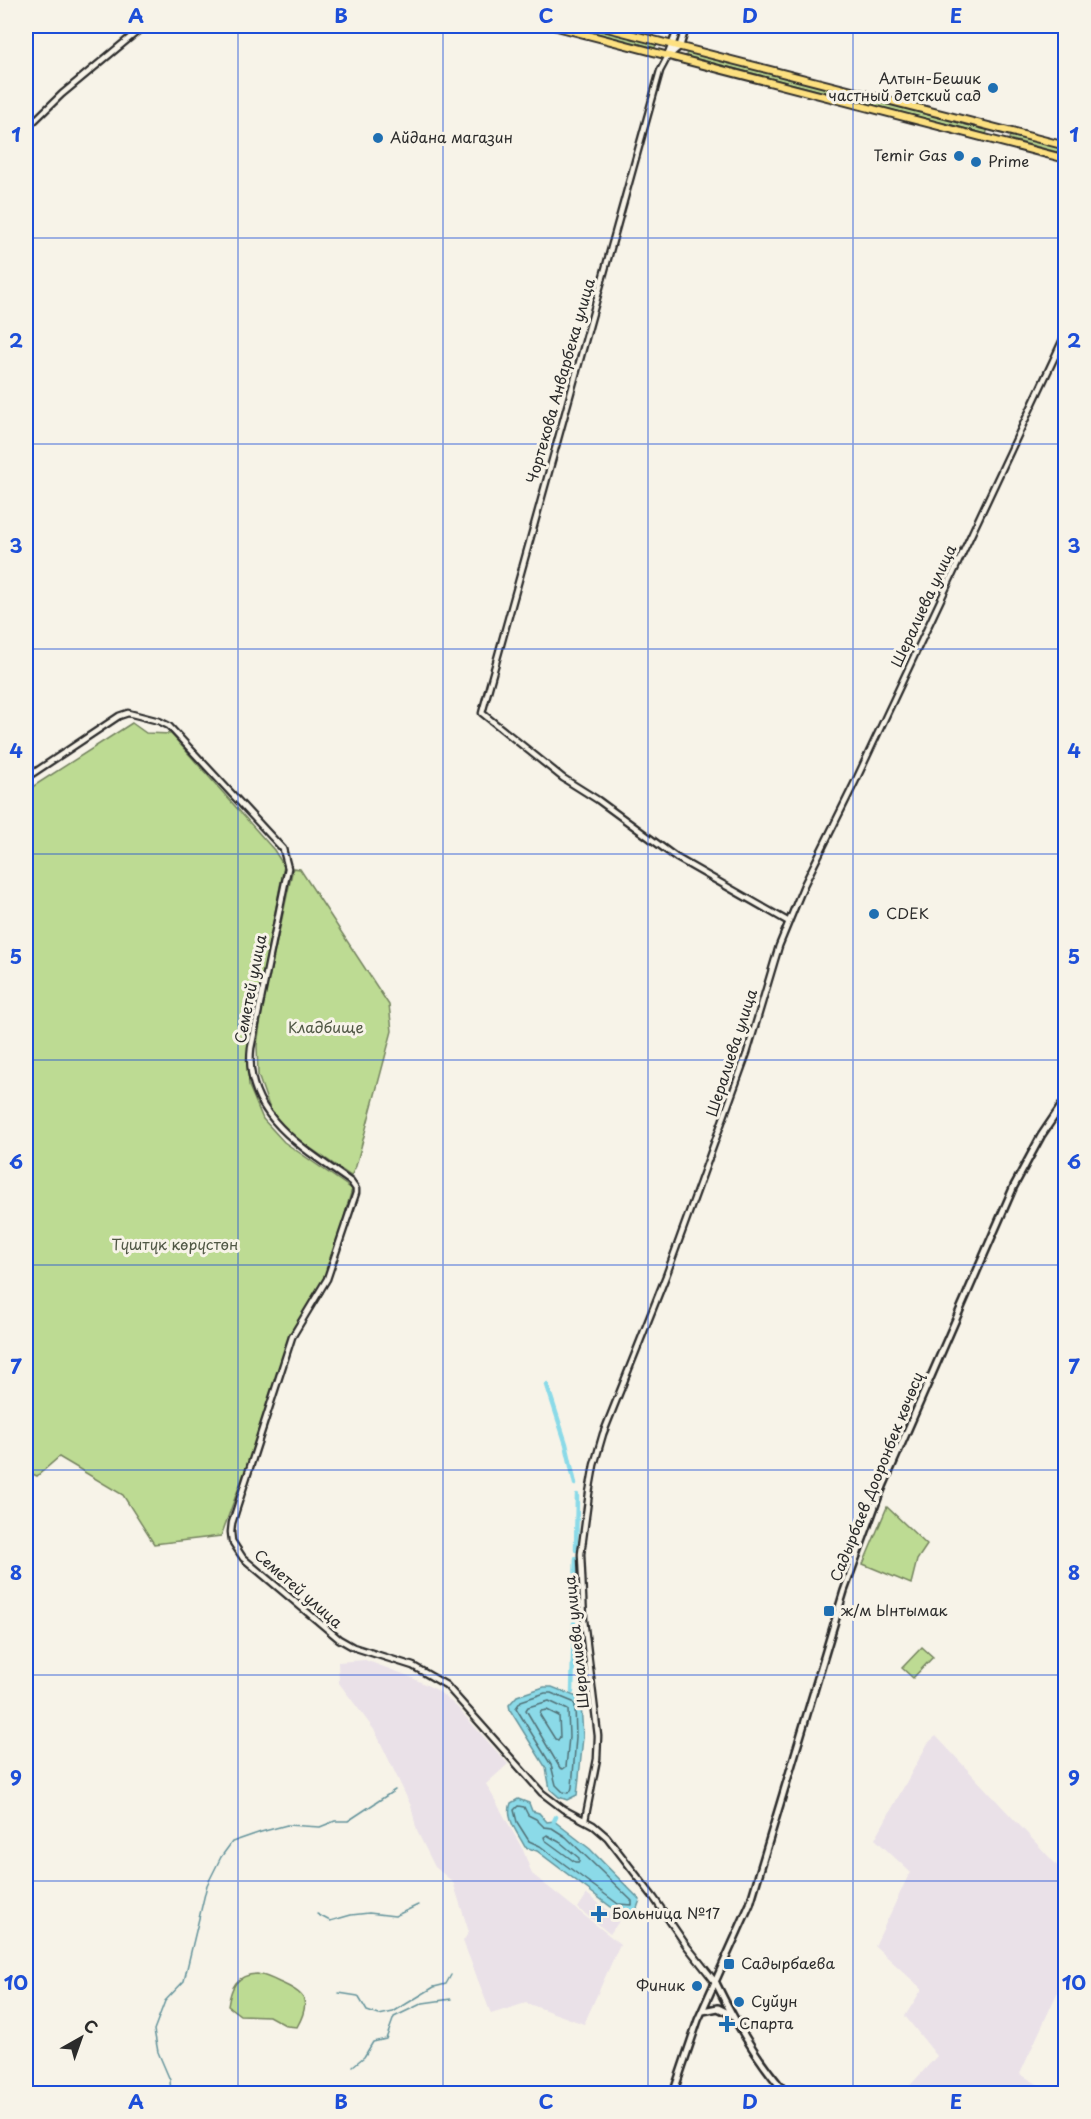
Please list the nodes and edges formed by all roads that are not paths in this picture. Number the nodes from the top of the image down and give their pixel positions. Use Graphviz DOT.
graph roads {
  1 [pos="144,26"];
  2 [pos="553,26"];
  3 [pos="599,26"];
  4 [pos="679,26"];
  5 [pos="686,26"];
  6 [pos="676,45"];
  7 [pos="668,56"];
  8 [pos="26,129"];
  9 [pos="1004,130"];
  10 [pos="997,141"];
  11 [pos="1065,146"];
  12 [pos="1065,159"];
  13 [pos="1065,333"];
  14 [pos="26,778"];
  15 [pos="789,922"];
  16 [pos="1065,1100"];
  17 [pos="585,1820"];
  18 [pos="716,1983"];
  19 [pos="702,2011"];
  20 [pos="734,2017"];
  21 [pos="673,2094"];
  22 [pos="788,2094"];
  1 -- 8 [label="street"];
  2 -- 7 [label="main road"];
  3 -- 6 [label="main road"];
  4 -- 6 [label="main road"];
  5 -- 6 [label="main road"];
  6 -- 7 [label="main road"];
  6 -- 9 [label="main road"];
  7 -- 10 [label="main road"];
  7 -- 15 [label="street, Чортекова Анварбека улица"];
  9 -- 10 [label="main road"];
  9 -- 11 [label="main road"];
  10 -- 12 [label="main road"];
  13 -- 15 [label="street, Шералиева улица"];
  14 -- 17 [label="street, Семетей улица"];
  15 -- 17 [label="street, Шералиева улица"];
  16 -- 18 [label="main road, Садырбаев Дооронбек көчөсү"];
  17 -- 18 [label="street, Семетей улица"];
  18 -- 19 [label="main road, Садырбаев Дооронбек көчөсү"];
  18 -- 20 [label="main road"];
  19 -- 20 [label="main road"];
  19 -- 21 [label="main road, Садырбаев Дооронбек көчөсү"];
  20 -- 22 [label="main road"];
}
